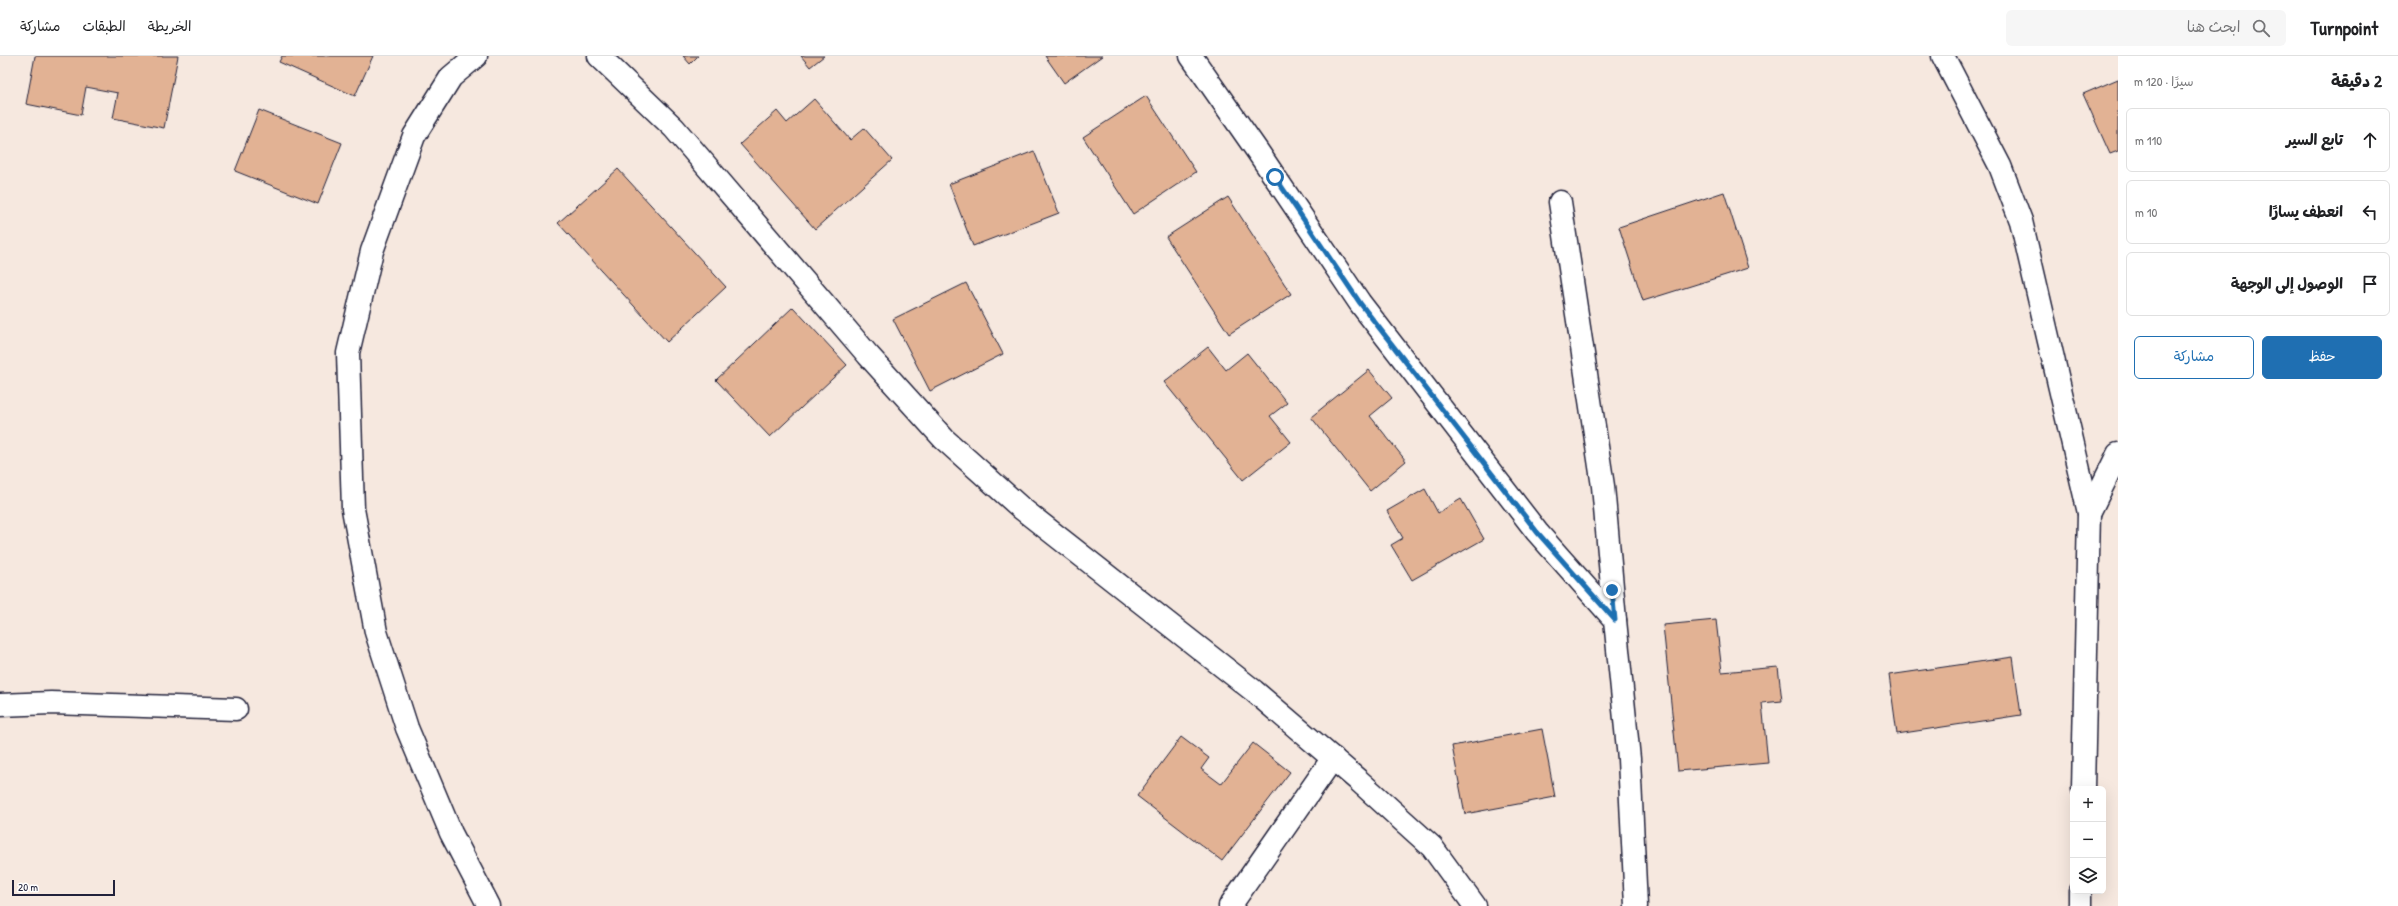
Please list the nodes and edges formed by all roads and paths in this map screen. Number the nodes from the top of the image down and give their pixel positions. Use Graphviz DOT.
graph roads {
  1 [pos="476,56"];
  2 [pos="599,56"];
  3 [pos="1191,56"];
  4 [pos="1943,56"];
  5 [pos="1560,202"];
  6 [pos="2118,454"];
  7 [pos="2089,513"];
  8 [pos="1615,620"];
  9 [pos="0,705"];
  10 [pos="236,710"];
  11 [pos="1333,758"];
  12 [pos="2083,786"];
  13 [pos="2080,894"];
  14 [pos="489,906"];
  15 [pos="1230,906"];
  16 [pos="1475,906"];
  17 [pos="1636,906"];
  18 [pos="2080,906"];
  1 -- 14 [label="street"];
  2 -- 11 [label="street"];
  3 -- 8 [label="street"];
  4 -- 7 [label="street"];
  5 -- 8 [label="street"];
  6 -- 7 [label="street"];
  7 -- 12 [label="street"];
  8 -- 17 [label="street"];
  9 -- 10 [label="street"];
  11 -- 15 [label="street"];
  11 -- 16 [label="street"];
  13 -- 18 [label="street"];
}
